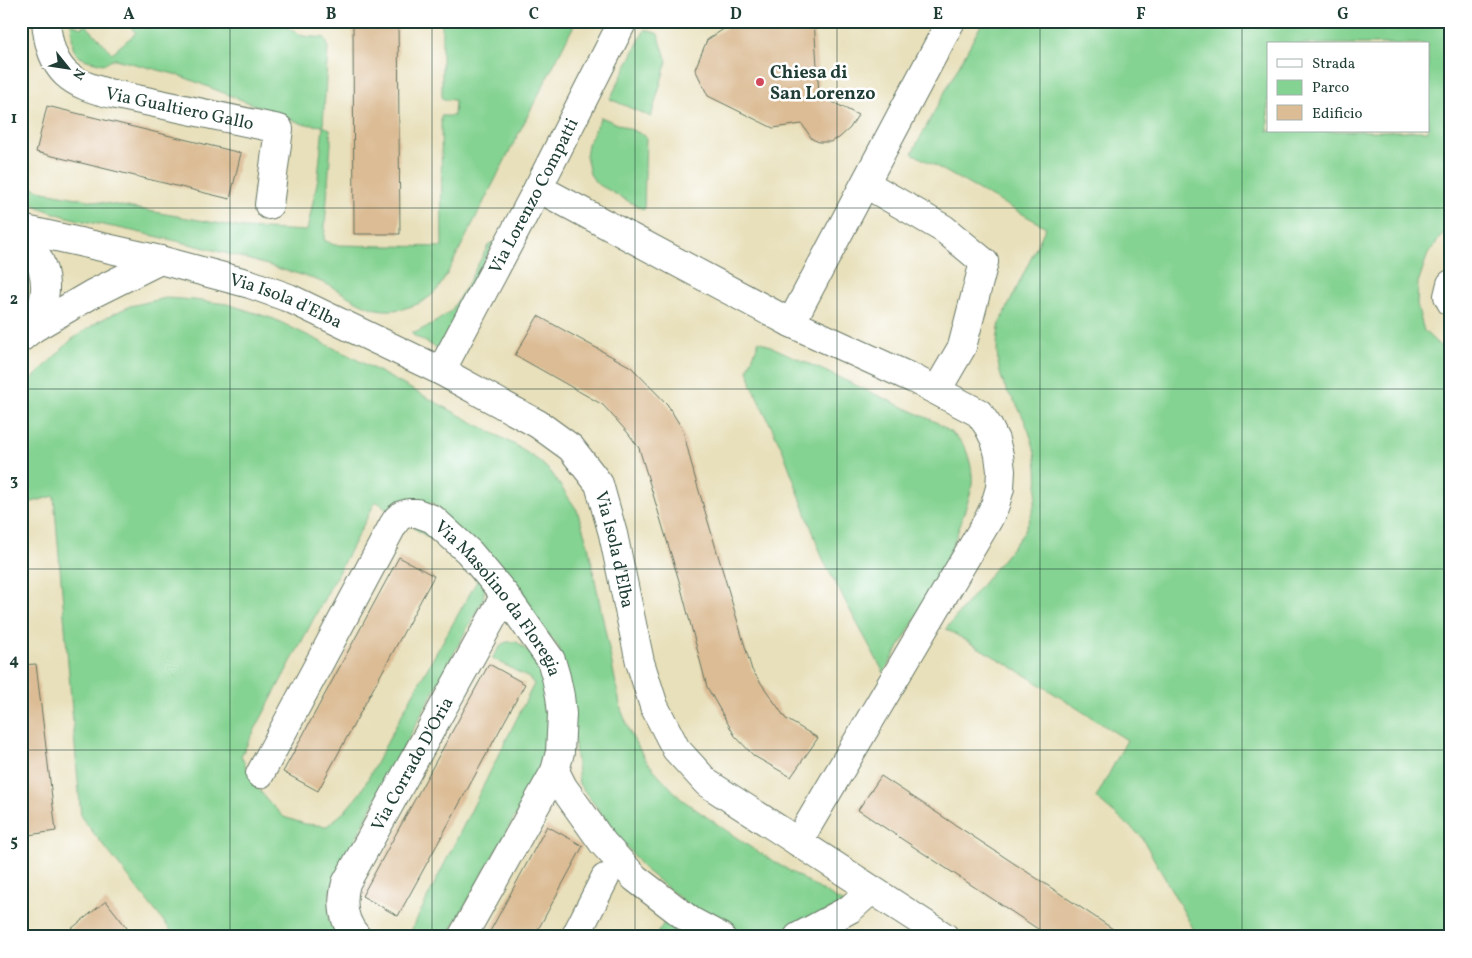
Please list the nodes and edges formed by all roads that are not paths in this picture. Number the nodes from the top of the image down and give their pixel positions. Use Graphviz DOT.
graph roads {
  1 [pos="46,21"];
  2 [pos="623,21"];
  3 [pos="952,21"];
  4 [pos="866,184"];
  5 [pos="538,188"];
  6 [pos="269,206"];
  7 [pos="21,229"];
  8 [pos="21,236"];
  9 [pos="160,260"];
  10 [pos="1451,284"];
  11 [pos="1451,302"];
  12 [pos="791,323"];
  13 [pos="26,333"];
  14 [pos="441,370"];
  15 [pos="937,390"];
  16 [pos="505,595"];
  17 [pos="555,771"];
  18 [pos="260,774"];
  19 [pos="798,842"];
  20 [pos="605,878"];
  21 [pos="872,890"];
  22 [pos="357,937"];
  23 [pos="462,937"];
  24 [pos="575,937"];
  25 [pos="721,937"];
  26 [pos="798,937"];
  27 [pos="945,937"];
  1 -- 6 [label="street, Via Gualtiero Gallo"];
  2 -- 5 [label="street, Via Lorenzo Compatti"];
  3 -- 4 [label="street"];
  4 -- 12 [label="street"];
  4 -- 15 [label="street"];
  5 -- 12 [label="street"];
  5 -- 14 [label="street, Via Lorenzo Compatti"];
  7 -- 9 [label="street, Via Isola d'Elba"];
  8 -- 13 [label="street"];
  9 -- 13 [label="street"];
  9 -- 14 [label="street, Via Isola d'Elba"];
  10 -- 11 [label="street"];
  12 -- 15 [label="street"];
  14 -- 19 [label="street, Via Isola d'Elba"];
  15 -- 19 [label="street"];
  16 -- 17 [label="street, Via Masolino da Floregia"];
  16 -- 18 [label="street, Via Masolino da Floregia"];
  16 -- 22 [label="street, Via Corrado D'Oria"];
  17 -- 23 [label="street, Via Masolino da Floregia"];
  17 -- 25 [label="street"];
  19 -- 21 [label="street, Via Isola d'Elba"];
  20 -- 24 [label="street"];
  21 -- 26 [label="street"];
  21 -- 27 [label="street, Via Isola d'Elba"];
}
